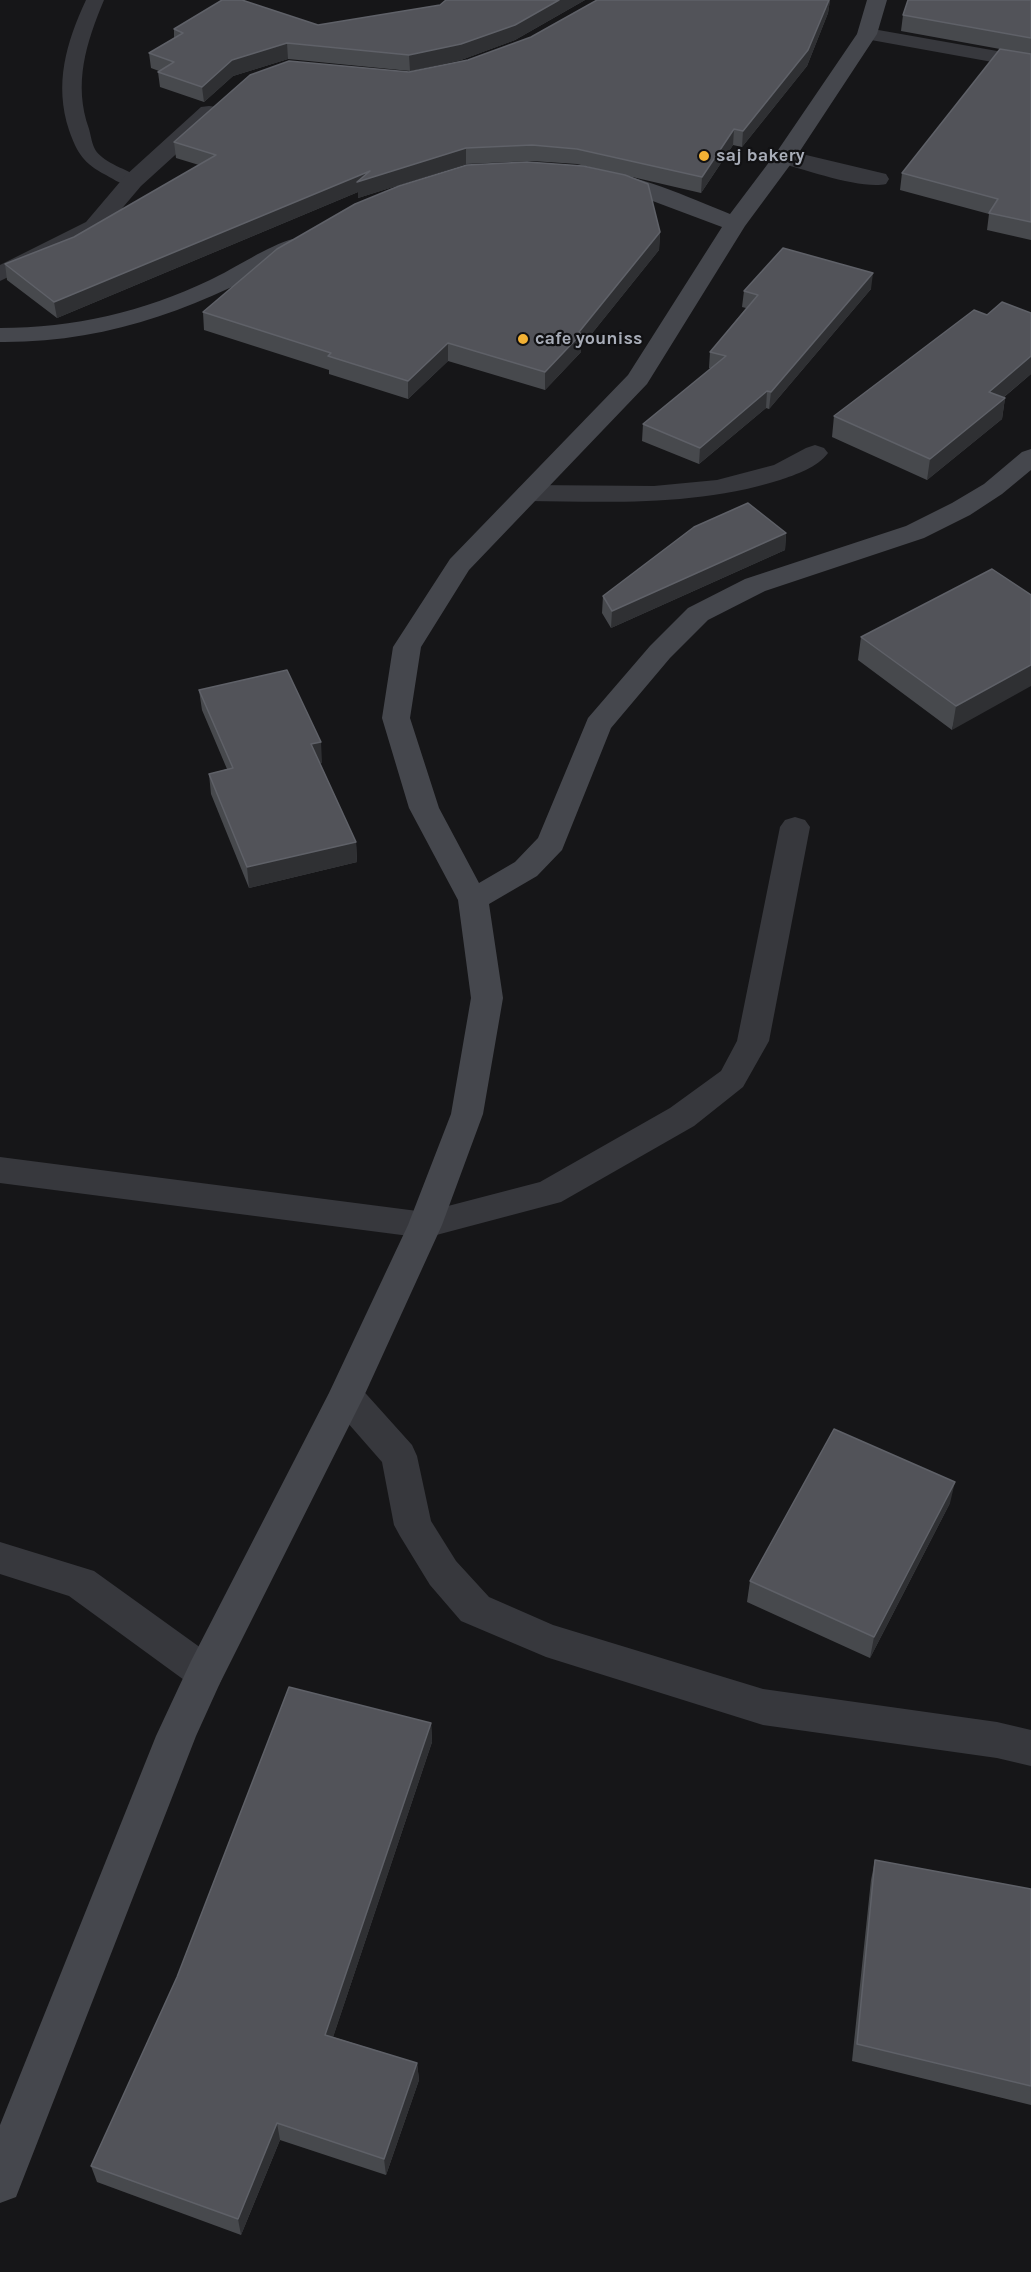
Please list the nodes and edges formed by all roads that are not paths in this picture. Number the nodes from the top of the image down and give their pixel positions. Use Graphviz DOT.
graph roads {
  1 [pos="95,0"];
  2 [pos="877,0"];
  3 [pos="867,34"];
  4 [pos="1031,63"];
  5 [pos="225,97"];
  6 [pos="785,157"];
  7 [pos="583,174"];
  8 [pos="878,179"];
  9 [pos="133,181"];
  10 [pos="735,225"];
  11 [pos="311,235"];
  12 [pos="0,274"];
  13 [pos="0,335"];
  14 [pos="815,453"];
  15 [pos="1031,457"];
  16 [pos="528,493"];
  17 [pos="795,827"];
  18 [pos="473,900"];
  19 [pos="0,1170"];
  20 [pos="426,1225"];
  21 [pos="346,1396"];
  22 [pos="0,1558"];
  23 [pos="205,1673"];
  24 [pos="1031,1748"];
  25 [pos="0,2181"];
  1 -- 9 [label="lane"];
  2 -- 3 [label="main road"];
  3 -- 4 [label="street"];
  3 -- 6 [label="main road"];
  5 -- 9 [label="street"];
  6 -- 8 [label="street"];
  6 -- 10 [label="main road"];
  7 -- 10 [label="main road"];
  9 -- 12 [label="street"];
  10 -- 16 [label="main road"];
  11 -- 13 [label="main road"];
  14 -- 16 [label="street"];
  15 -- 18 [label="main road"];
  16 -- 18 [label="main road"];
  17 -- 20 [label="street"];
  18 -- 20 [label="main road"];
  19 -- 20 [label="street"];
  20 -- 21 [label="main road"];
  21 -- 23 [label="main road"];
  21 -- 24 [label="street"];
  22 -- 23 [label="street"];
  23 -- 25 [label="main road"];
}
